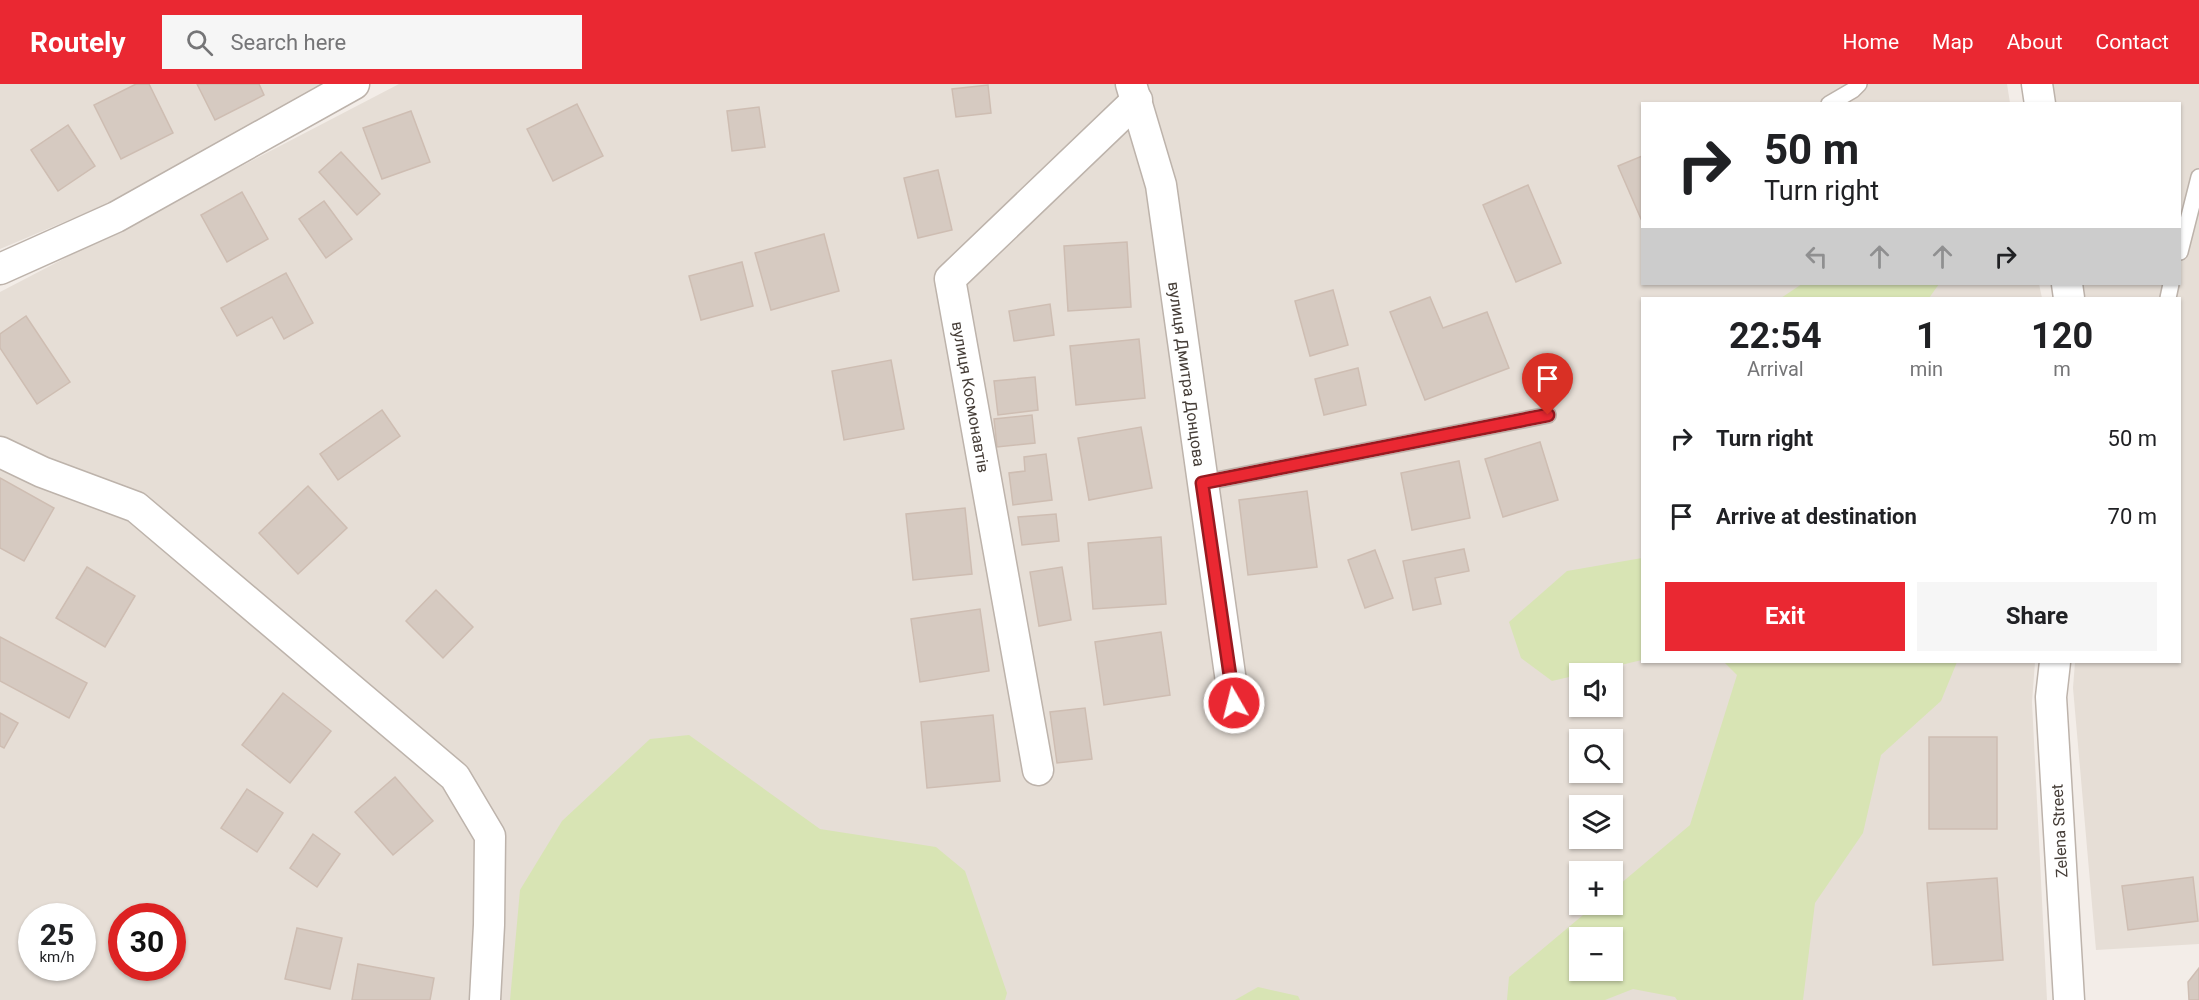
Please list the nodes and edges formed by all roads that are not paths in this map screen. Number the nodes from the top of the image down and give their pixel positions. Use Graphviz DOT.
graph roads {
  1 [pos="354,84"];
  2 [pos="1859,84"];
  3 [pos="2037,84"];
  4 [pos="1134,92"];
  5 [pos="1832,102"];
  6 [pos="2040,102"];
  7 [pos="2199,177"];
  8 [pos="2181,248"];
  9 [pos="0,269"];
  10 [pos="1548,415"];
  11 [pos="0,452"];
  12 [pos="1202,483"];
  13 [pos="2055,663"];
  14 [pos="1234,703"];
  15 [pos="1038,770"];
  16 [pos="485,1000"];
  17 [pos="2069,1000"];
  1 -- 9 [label="street"];
  2 -- 5 [label="lane"];
  3 -- 6 [label="street"];
  4 -- 12 [label="street, вулиця Дмитра Донцова"];
  4 -- 15 [label="street, вулиця Космонавтів"];
  7 -- 8 [label="lane"];
  10 -- 12 [label="lane"];
  11 -- 16 [label="street"];
  12 -- 14 [label="street, вулиця Дмитра Донцова"];
  13 -- 17 [label="street, Zelena Street"];
}
